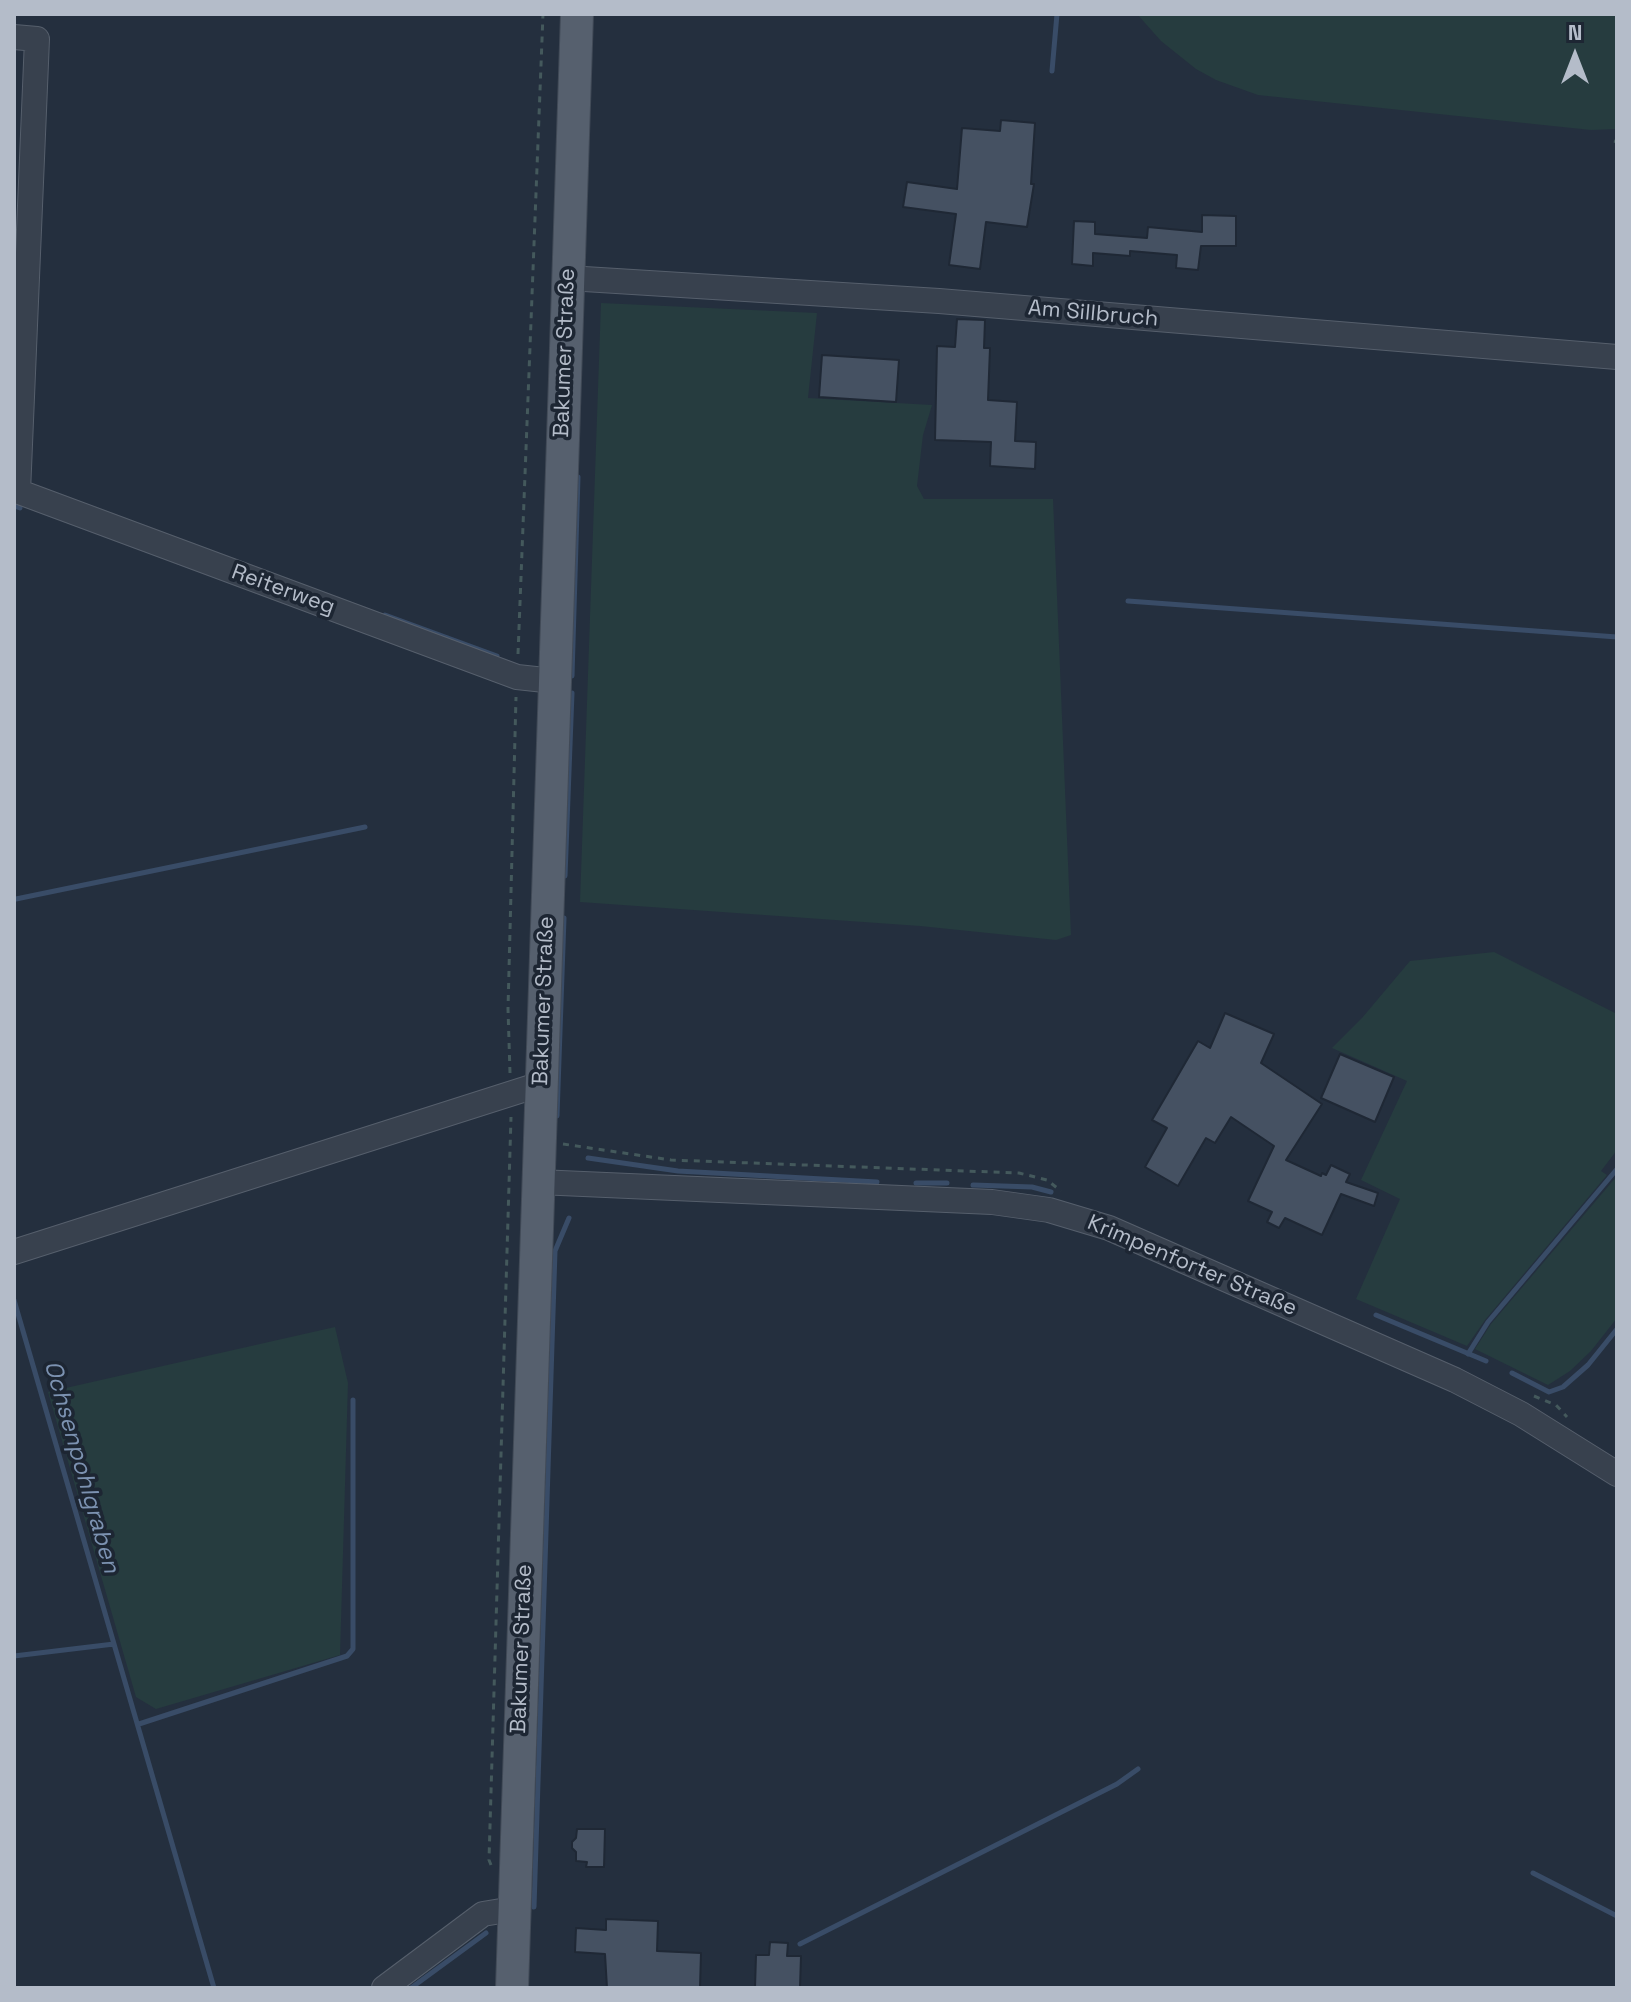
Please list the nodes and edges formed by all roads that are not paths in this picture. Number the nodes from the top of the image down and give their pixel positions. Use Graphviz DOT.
graph roads {
  1 [pos="577,14"];
  2 [pos="14,37"];
  3 [pos="24,138"];
  4 [pos="23,173"];
  5 [pos="568,278"];
  6 [pos="1617,357"];
  7 [pos="16,491"];
  8 [pos="554,681"];
  9 [pos="541,1084"];
  10 [pos="538,1182"];
  11 [pos="14,1252"];
  12 [pos="1617,1474"];
  13 [pos="513,1909"];
  14 [pos="384,1988"];
  15 [pos="512,1988"];
  1 -- 5 [label="main road, Bakumer Straße"];
  2 -- 3 [label="street"];
  3 -- 4 [label="street"];
  4 -- 7 [label="street"];
  5 -- 6 [label="street, Am Sillbruch"];
  5 -- 8 [label="main road, Bakumer Straße"];
  7 -- 8 [label="street, Reiterweg"];
  8 -- 9 [label="main road, Bakumer Straße"];
  9 -- 10 [label="main road, Bakumer Straße"];
  9 -- 11 [label="street"];
  10 -- 12 [label="street, Krimpenforter Straße"];
  10 -- 13 [label="main road, Bakumer Straße"];
  13 -- 14 [label="street"];
  13 -- 15 [label="main road, Bakumer Straße"];
}
